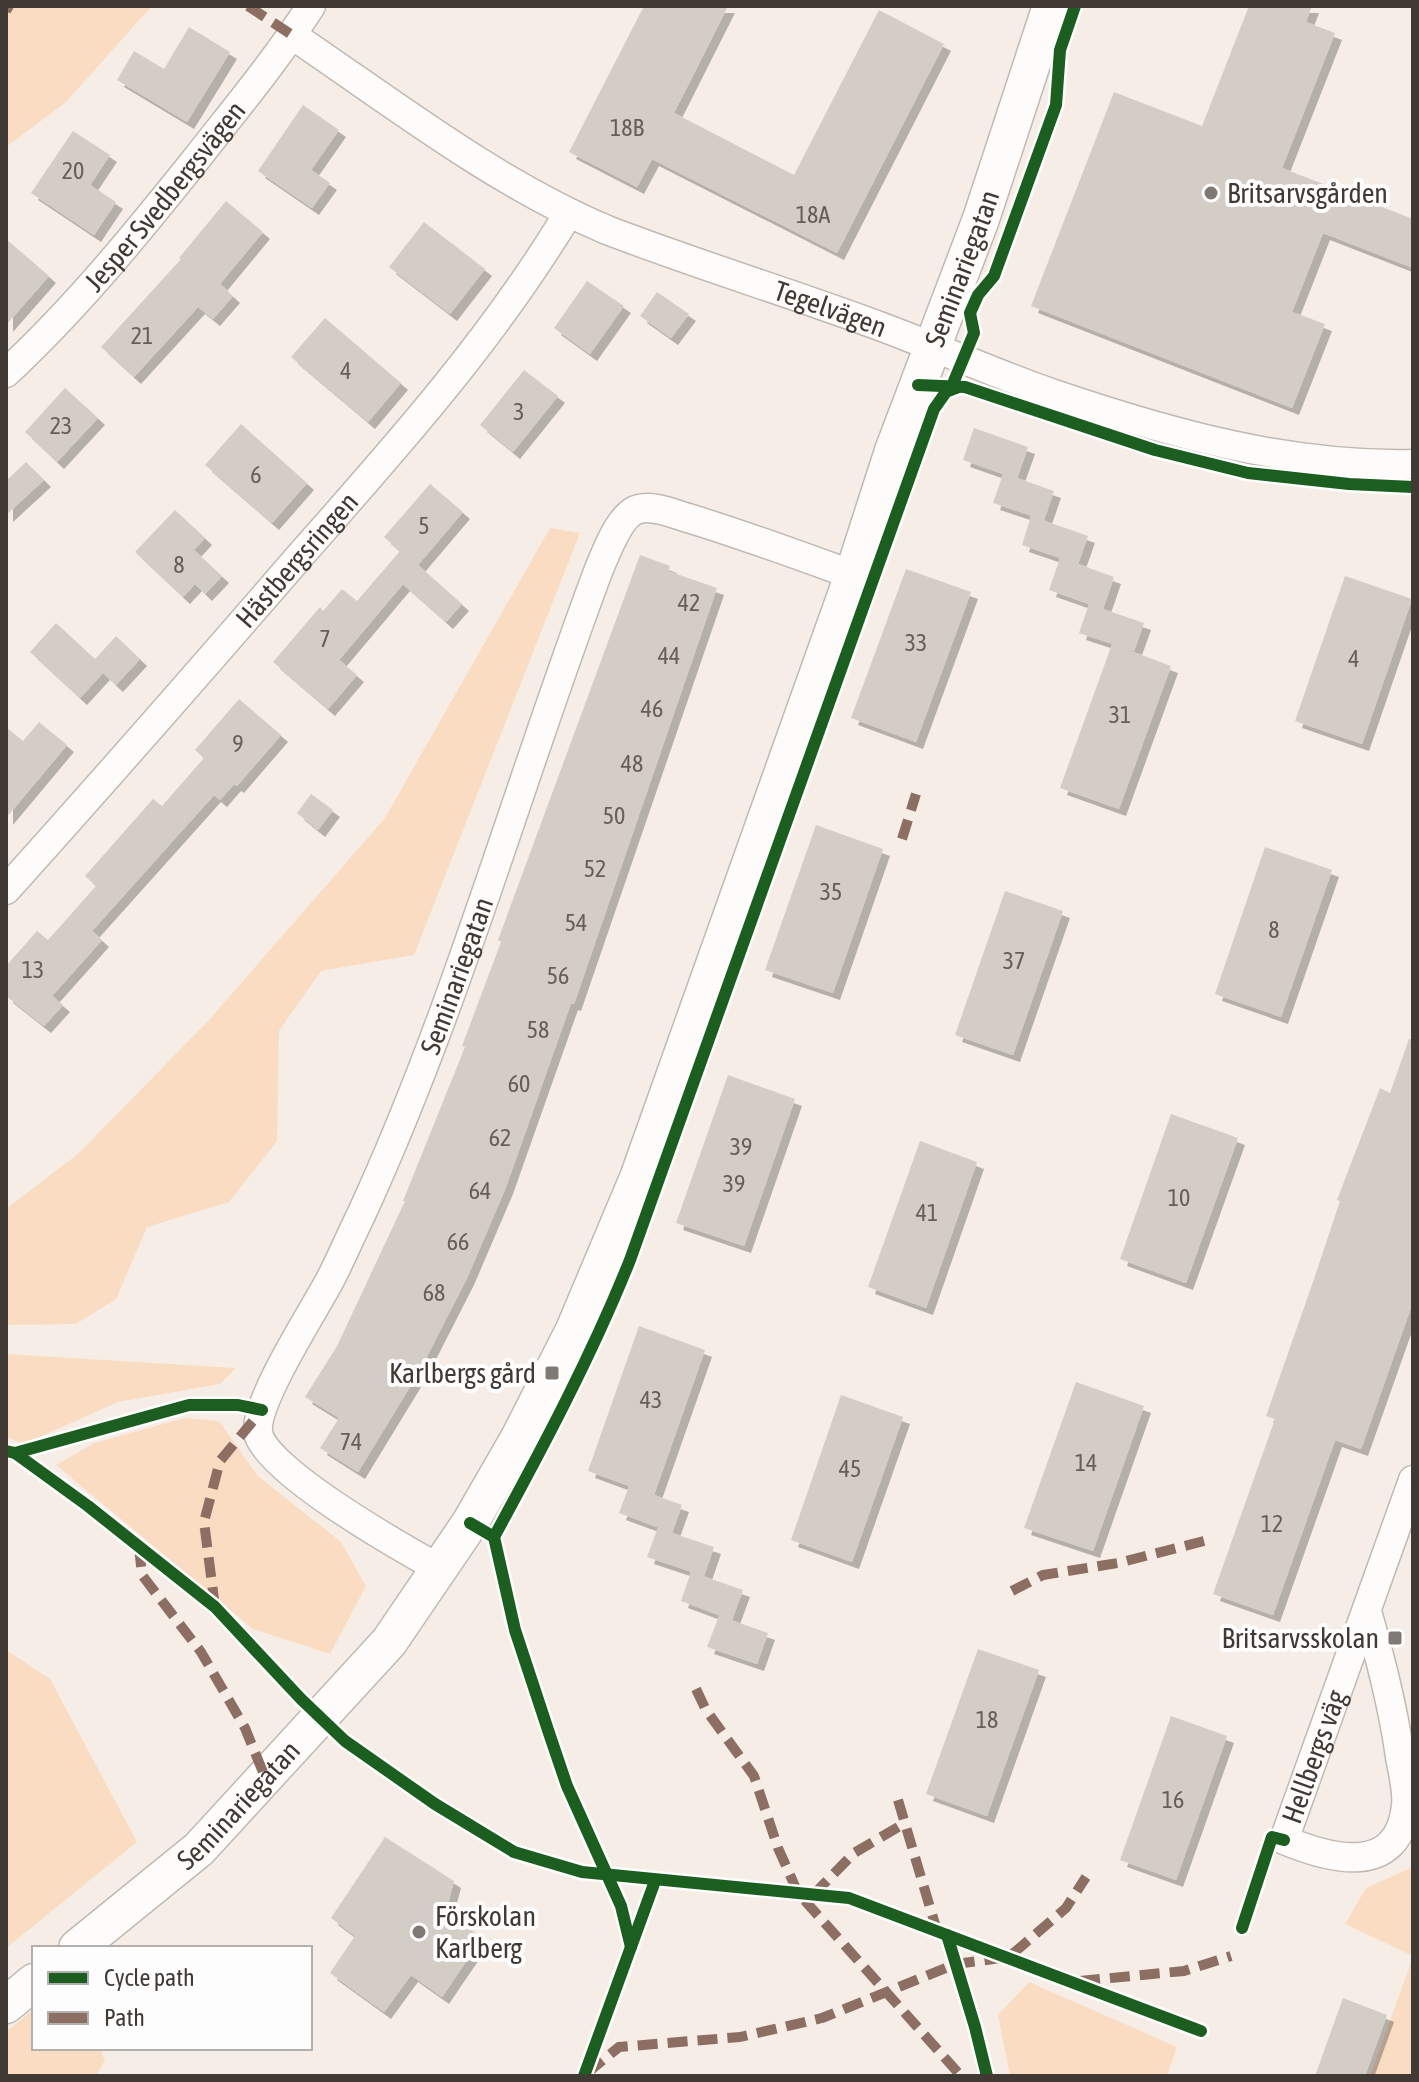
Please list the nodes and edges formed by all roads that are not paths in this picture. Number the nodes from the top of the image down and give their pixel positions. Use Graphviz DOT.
graph roads {
  1 [pos="311,6"];
  2 [pos="1051,6"];
  3 [pos="292,35"];
  4 [pos="568,214"];
  5 [pos="931,347"];
  6 [pos="6,373"];
  7 [pos="1413,464"];
  8 [pos="853,575"];
  9 [pos="6,890"];
  10 [pos="1413,1480"];
  11 [pos="438,1568"];
  12 [pos="1367,1611"];
  13 [pos="79,1946"];
  14 [pos="32,1984"];
  15 [pos="6,2005"];
  1 -- 3 [label="street, Jesper Svedbergsvägen"];
  2 -- 5 [label="street, Seminariegatan"];
  3 -- 4 [label="street, Tegelvägen"];
  3 -- 6 [label="street, Jesper Svedbergsvägen"];
  4 -- 5 [label="street, Tegelvägen"];
  4 -- 9 [label="street, Hästbergsringen"];
  5 -- 7 [label="street, Tegelvägen"];
  5 -- 8 [label="street, Seminariegatan"];
  8 -- 11 [label="street, Seminariegatan"];
  8 -- 11 [label="street, Seminariegatan"];
  10 -- 12 [label="street, Hellbergs väg"];
  11 -- 13 [label="street, Seminariegatan"];
  12 -- 12 [label="street, Hellbergs väg"];
  14 -- 15 [label="street"];
}
